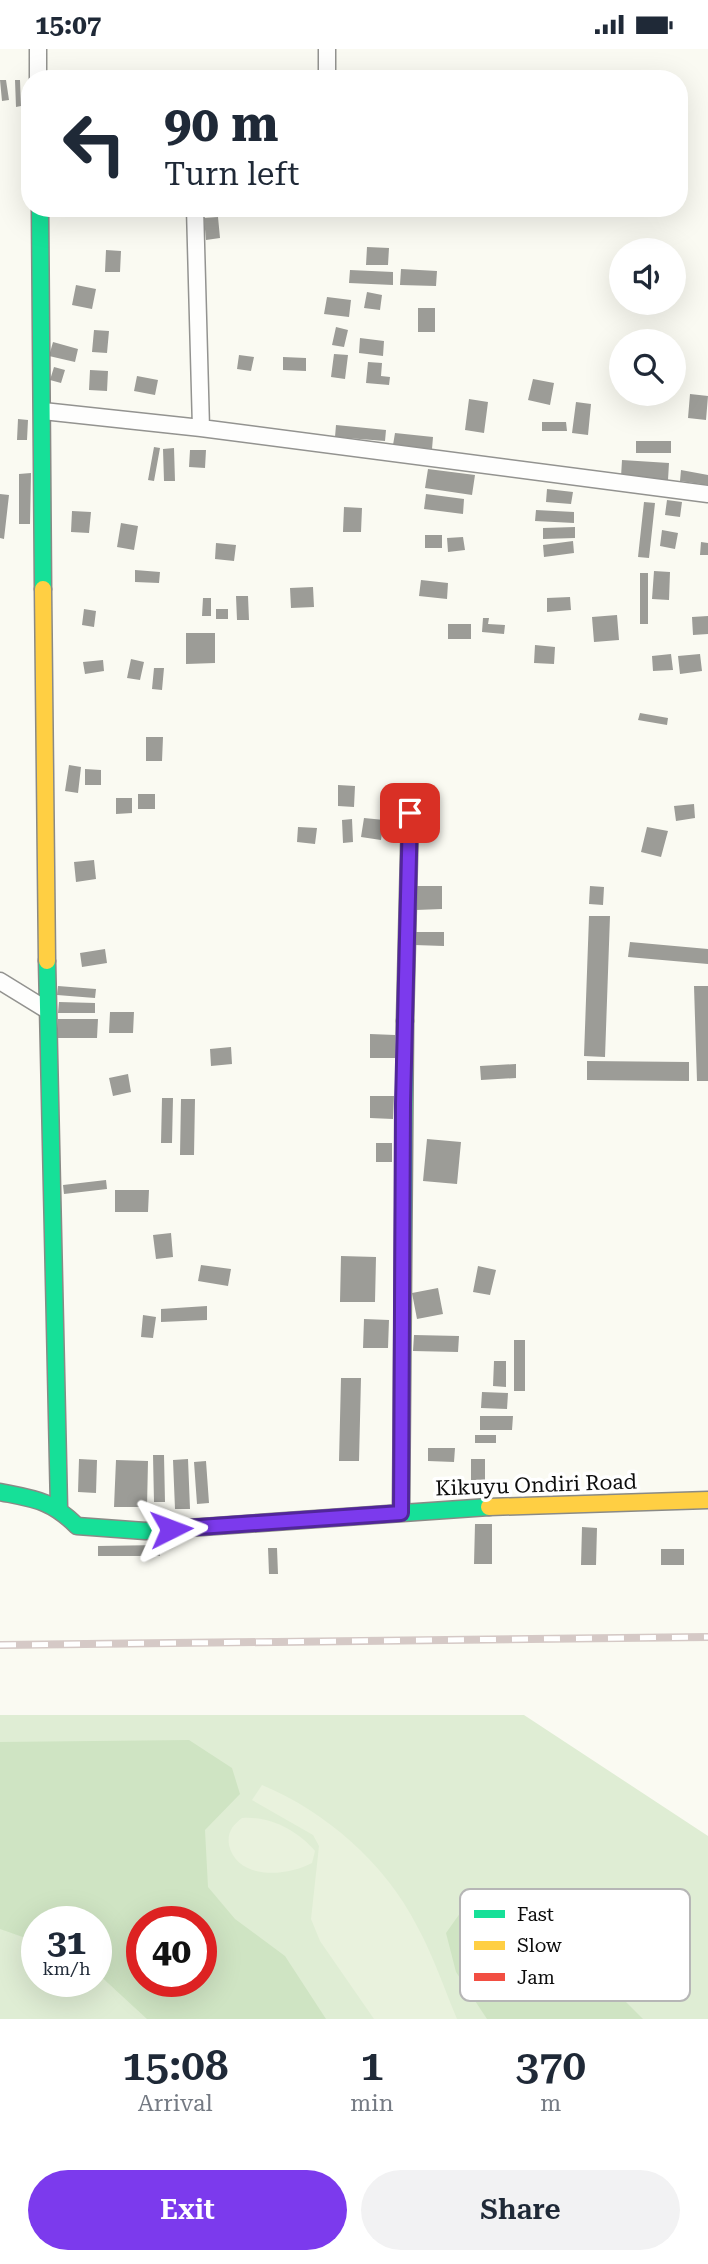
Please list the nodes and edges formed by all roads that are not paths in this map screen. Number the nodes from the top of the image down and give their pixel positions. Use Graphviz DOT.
graph roads {
  1 [pos="38,49"];
  2 [pos="327,49"];
  3 [pos="38,70"];
  4 [pos="327,70"];
  5 [pos="40,217"];
  6 [pos="195,217"];
  7 [pos="43,411"];
  8 [pos="201,428"];
  9 [pos="708,493"];
  10 [pos="410,813"];
  11 [pos="0,981"];
  12 [pos="47,1010"];
  13 [pos="0,1492"];
  14 [pos="708,1500"];
  15 [pos="59,1508"];
  16 [pos="401,1513"];
  1 -- 3 [label="street"];
  2 -- 4 [label="street"];
  5 -- 7 [label="street"];
  6 -- 8 [label="street"];
  7 -- 8 [label="street"];
  7 -- 12 [label="street"];
  8 -- 9 [label="street"];
  10 -- 16 [label="street"];
  11 -- 12 [label="street"];
  12 -- 15 [label="street"];
  13 -- 15 [label="street, Kikuyu Ondiri Road"];
  14 -- 16 [label="street, Kikuyu Ondiri Road"];
  15 -- 16 [label="street, Kikuyu Ondiri Road"];
}
